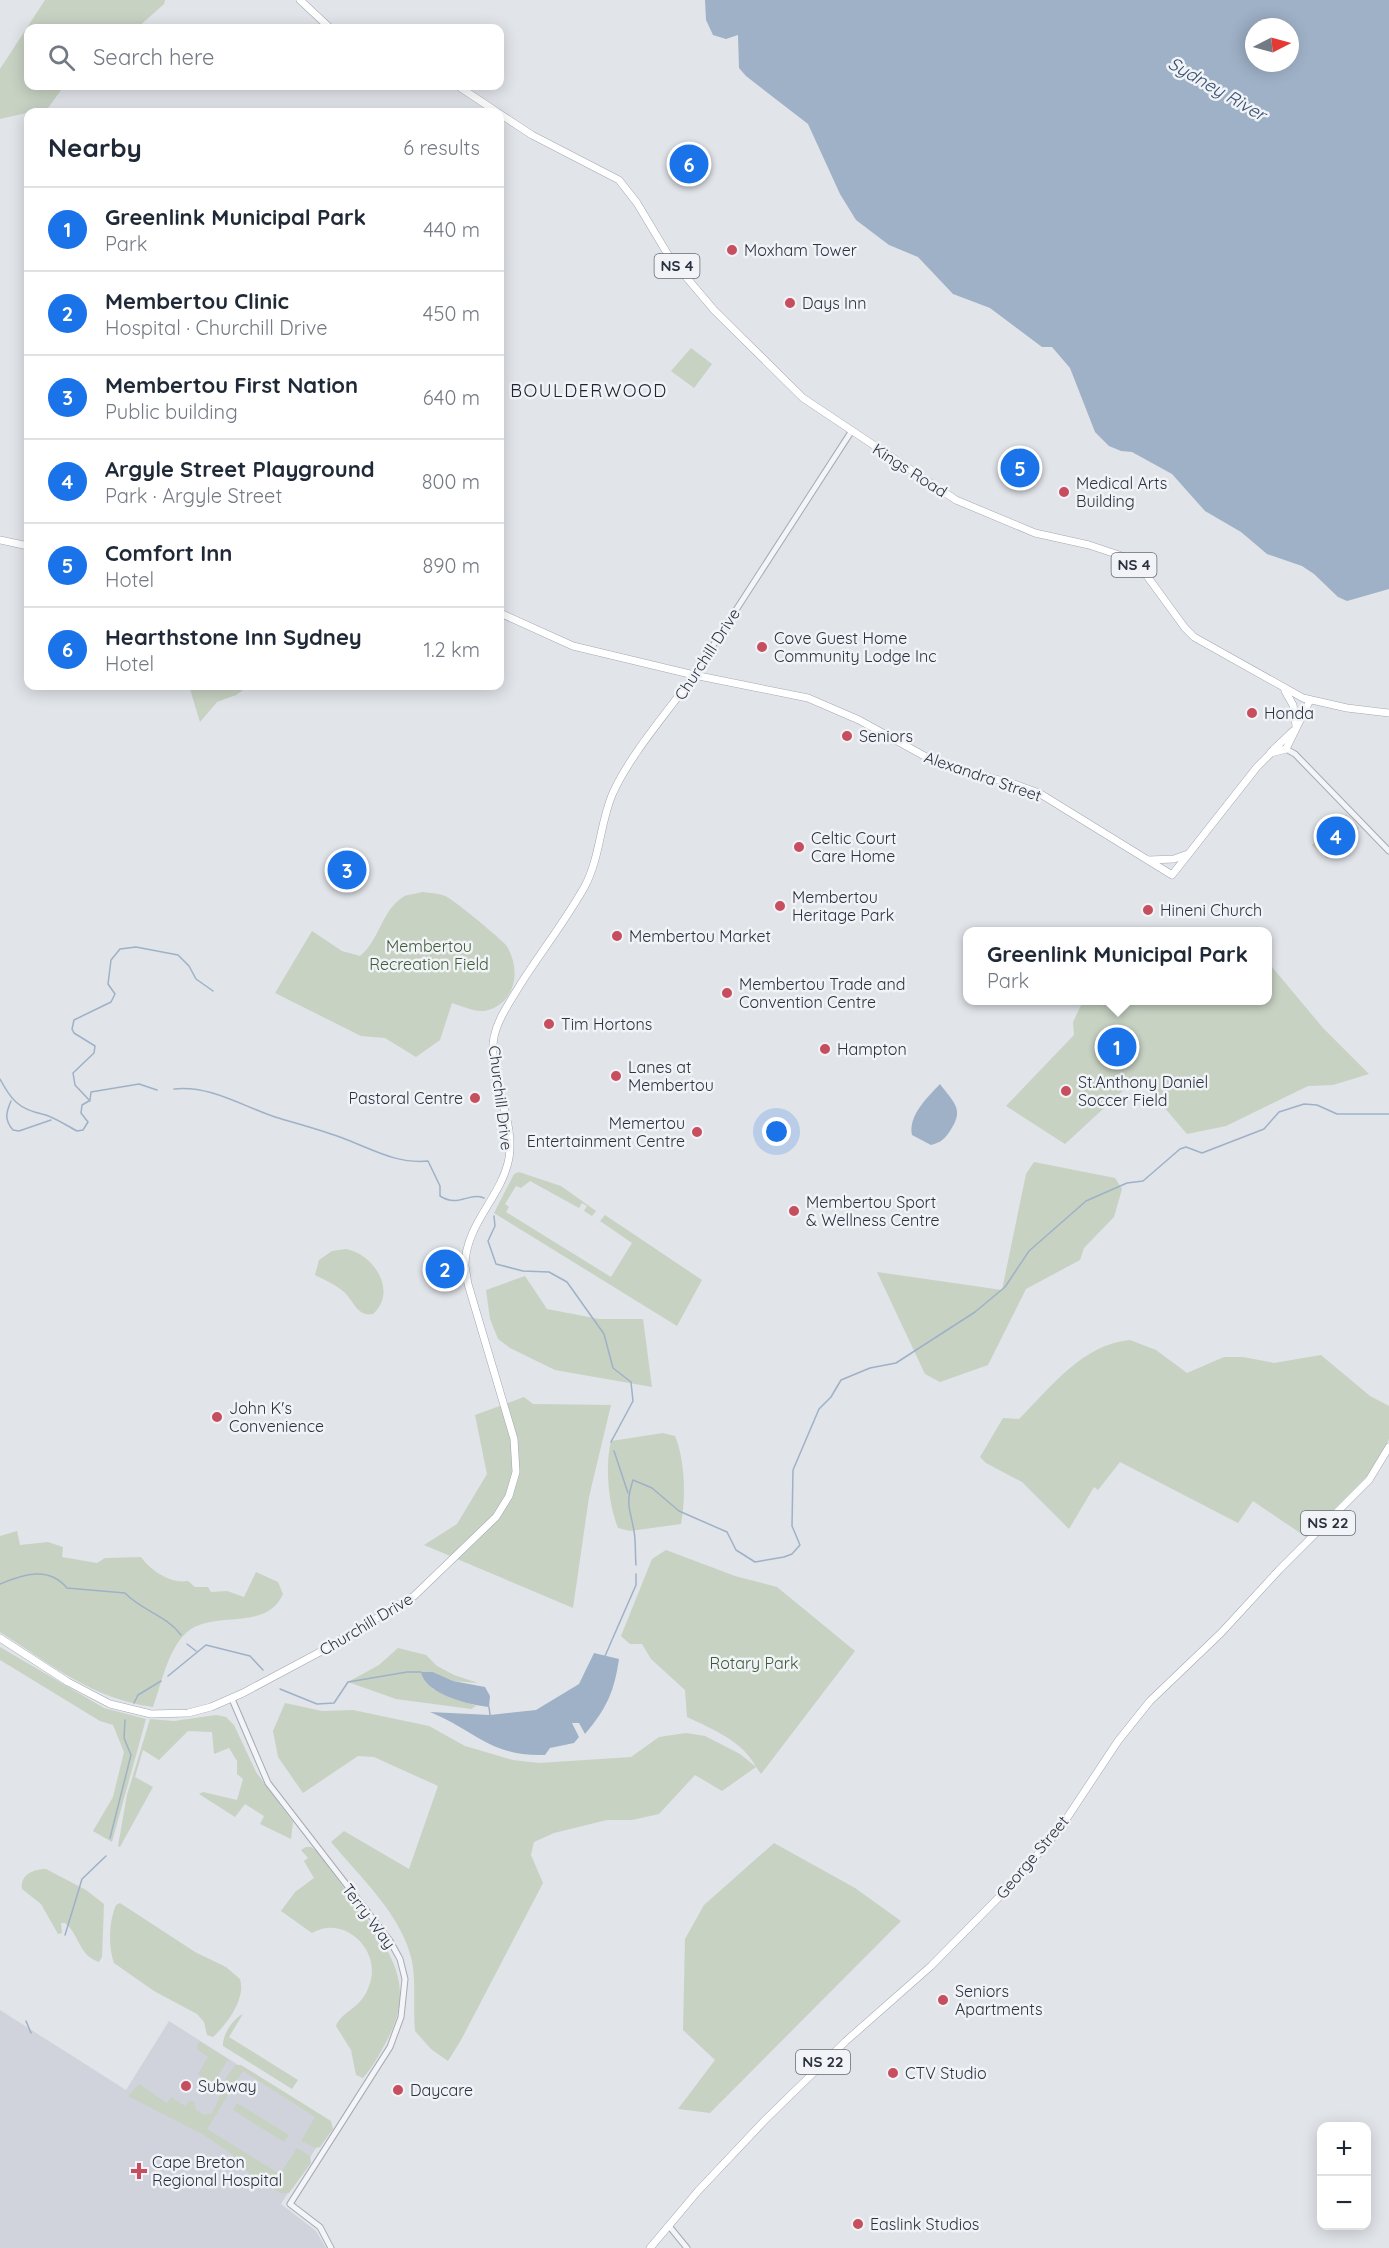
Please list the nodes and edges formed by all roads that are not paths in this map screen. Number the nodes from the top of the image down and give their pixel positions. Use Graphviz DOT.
graph roads {
  1 [pos="300,0"];
  2 [pos="326,24"];
  3 [pos="464,90"];
  4 [pos="491,108"];
  5 [pos="504,117"];
  6 [pos="850,432"];
  7 [pos="0,540"];
  8 [pos="24,545"];
  9 [pos="504,615"];
  10 [pos="694,675"];
  11 [pos="1284,689"];
  12 [pos="1310,700"];
  13 [pos="1389,713"];
  14 [pos="1296,728"];
  15 [pos="1286,749"];
  16 [pos="1271,753"];
  17 [pos="1389,851"];
  18 [pos="1190,853"];
  19 [pos="1149,860"];
  20 [pos="1389,1447"];
  21 [pos="0,1638"];
  22 [pos="232,1699"];
  23 [pos="669,2226"];
  24 [pos="331,2248"];
  25 [pos="650,2248"];
  26 [pos="687,2248"];
  1 -- 2 [label="main road"];
  3 -- 4 [label="main road, Kings Road / NS 4"];
  5 -- 6 [label="main road, Kings Road / NS 4"];
  6 -- 10 [label="street, Churchill Drive"];
  6 -- 11 [label="main road, Kings Road / NS 4"];
  7 -- 8 [label="main road"];
  9 -- 10 [label="main road, Alexandra Street"];
  10 -- 19 [label="main road, Alexandra Street"];
  10 -- 22 [label="main road, Churchill Drive"];
  11 -- 12 [label="main road, Kings Road / NS 4"];
  11 -- 14 [label="main road"];
  12 -- 13 [label="main road, Kings Road / NS 4"];
  12 -- 14 [label="main road"];
  14 -- 15 [label="main road"];
  14 -- 16 [label="main road, Alexandra Street"];
  15 -- 16 [label="main road"];
  15 -- 17 [label="street"];
  16 -- 18 [label="main road, Alexandra Street"];
  18 -- 19 [label="main road"];
  18 -- 19 [label="main road, Alexandra Street"];
  20 -- 23 [label="main road, George Street / NS 22"];
  21 -- 22 [label="main road, Churchill Drive"];
  22 -- 24 [label="street, Terry Way"];
  23 -- 25 [label="main road, George Street / NS 22"];
  23 -- 26 [label="street"];
}
